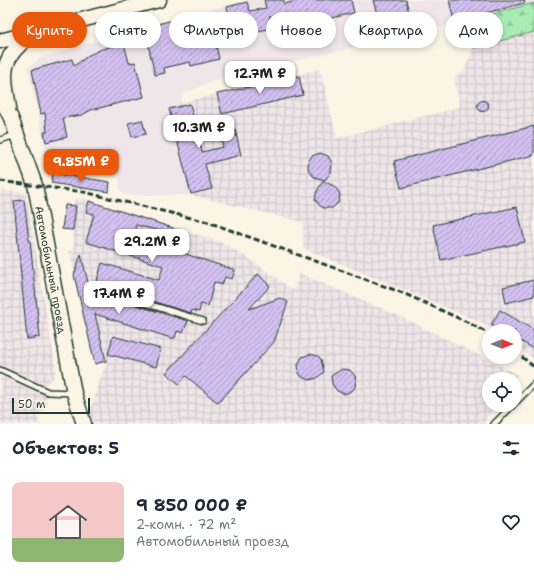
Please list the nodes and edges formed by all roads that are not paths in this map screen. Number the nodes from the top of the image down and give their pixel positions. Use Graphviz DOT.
graph roads {
  1 [pos="159,0"];
  2 [pos="87,18"];
  3 [pos="12,38"];
  4 [pos="0,41"];
  5 [pos="13,48"];
  6 [pos="0,96"];
  7 [pos="11,118"];
  8 [pos="17,134"];
  9 [pos="0,140"];
  10 [pos="95,288"];
  11 [pos="203,321"];
  12 [pos="0,370"];
  13 [pos="534,384"];
  14 [pos="74,393"];
  15 [pos="522,396"];
  16 [pos="506,412"];
  17 [pos="84,424"];
  18 [pos="494,424"];
  1 -- 2 [label="main road"];
  3 -- 4 [label="main road"];
  5 -- 7 [label="main road"];
  6 -- 7 [label="main road, Автомобильный проезд"];
  7 -- 8 [label="main road, Автомобильный проезд"];
  8 -- 9 [label="lane"];
  8 -- 14 [label="main road, Автомобильный проезд"];
  10 -- 11 [label="lane"];
  12 -- 14 [label="lane"];
  13 -- 15 [label="lane"];
  14 -- 17 [label="main road, Автомобильный проезд"];
  16 -- 18 [label="lane"];
}
